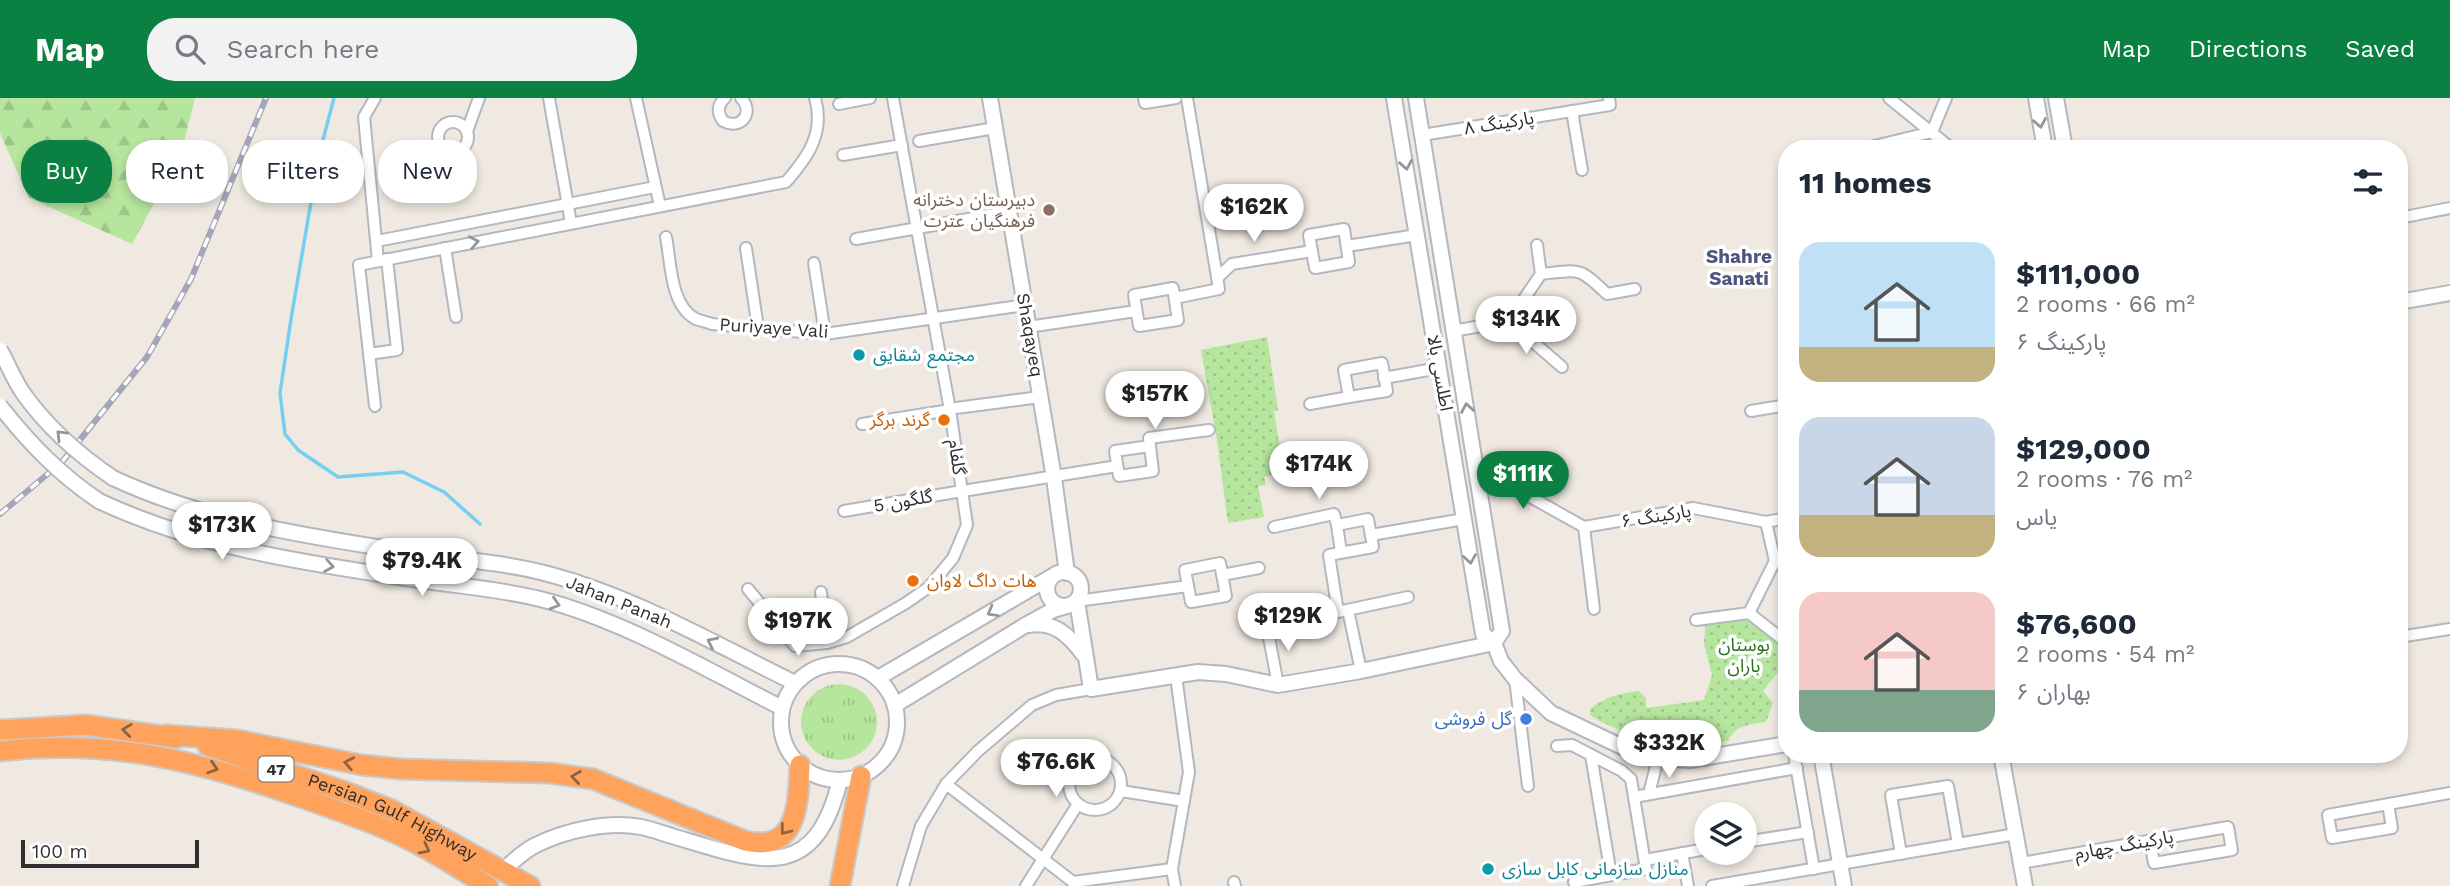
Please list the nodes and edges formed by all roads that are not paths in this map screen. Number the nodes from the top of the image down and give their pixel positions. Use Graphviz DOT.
graph roads {
  1 [pos="375,98"];
  2 [pos="479,98"];
  3 [pos="550,98"];
  4 [pos="636,98"];
  5 [pos="741,98"];
  6 [pos="814,98"];
  7 [pos="870,98"];
  8 [pos="893,98"];
  9 [pos="990,98"];
  10 [pos="1144,98"];
  11 [pos="1176,98"];
  12 [pos="1186,98"];
  13 [pos="1394,98"];
  14 [pos="1416,98"];
  15 [pos="1609,98"];
  16 [pos="1889,98"];
  17 [pos="1946,98"];
  18 [pos="2036,98"];
  19 [pos="2056,98"];
  20 [pos="720,101"];
  21 [pos="839,104"];
  22 [pos="1572,111"];
  23 [pos="995,128"];
  24 [pos="467,131"];
  25 [pos="1932,132"];
  26 [pos="1422,135"];
  27 [pos="1899,140"];
  28 [pos="1941,140"];
  29 [pos="2043,140"];
  30 [pos="2063,140"];
  31 [pos="919,141"];
  32 [pos="902,145"];
  33 [pos="843,155"];
  34 [pos="1582,170"];
  35 [pos="655,187"];
  36 [pos="568,204"];
  37 [pos="660,206"];
  38 [pos="2450,208"];
  39 [pos="1002,213"];
  40 [pos="2408,216"];
  41 [pos="571,223"];
  42 [pos="917,228"];
  43 [pos="1417,235"];
  44 [pos="666,237"];
  45 [pos="856,239"];
  46 [pos="377,242"];
  47 [pos="1537,245"];
  48 [pos="1347,246"];
  49 [pos="445,248"];
  50 [pos="746,248"];
  51 [pos="1312,251"];
  52 [pos="383,260"];
  53 [pos="814,263"];
  54 [pos="1541,274"];
  55 [pos="1217,278"];
  56 [pos="1635,289"];
  57 [pos="2450,293"];
  58 [pos="1175,299"];
  59 [pos="2408,300"];
  60 [pos="1024,304"];
  61 [pos="1136,311"];
  62 [pos="456,317"];
  63 [pos="933,318"];
  64 [pos="1509,321"];
  65 [pos="1028,327"];
  66 [pos="758,328"];
  67 [pos="1453,331"];
  68 [pos="825,334"];
  69 [pos="0,350"];
  70 [pos="369,354"];
  71 [pos="1439,368"];
  72 [pos="1562,368"];
  73 [pos="1384,377"];
  74 [pos="1040,397"];
  75 [pos="1349,397"];
  76 [pos="1310,404"];
  77 [pos="0,406"];
  78 [pos="1778,406"];
  79 [pos="374,407"];
  80 [pos="953,409"];
  81 [pos="1751,411"];
  82 [pos="862,424"];
  83 [pos="1209,430"];
  84 [pos="1150,446"];
  85 [pos="1117,466"];
  86 [pos="1477,467"];
  87 [pos="1457,471"];
  88 [pos="1054,478"];
  89 [pos="965,491"];
  90 [pos="844,511"];
  91 [pos="1464,519"];
  92 [pos="1778,520"];
  93 [pos="1766,522"];
  94 [pos="1336,525"];
  95 [pos="1273,527"];
  96 [pos="1584,527"];
  97 [pos="1371,535"];
  98 [pos="1341,552"];
  99 [pos="1259,568"];
  100 [pos="1067,573"];
  101 [pos="1222,575"];
  102 [pos="1051,577"];
  103 [pos="1188,586"];
  104 [pos="748,589"];
  105 [pos="821,592"];
  106 [pos="1408,597"];
  107 [pos="1072,603"];
  108 [pos="1594,609"];
  109 [pos="1343,611"];
  110 [pos="1749,612"];
  111 [pos="1696,620"];
  112 [pos="1024,626"];
  113 [pos="2450,629"];
  114 [pos="1778,636"];
  115 [pos="2408,636"];
  116 [pos="827,643"];
  117 [pos="1494,643"];
  118 [pos="1084,655"];
  119 [pos="1361,671"];
  120 [pos="1176,676"];
  121 [pos="878,678"];
  122 [pos="1514,679"];
  123 [pos="795,683"];
  124 [pos="1278,685"];
  125 [pos="1091,689"];
  126 [pos="895,705"];
  127 [pos="782,708"];
  128 [pos="0,730"];
  129 [pos="166,735"];
  130 [pos="1778,745"];
  131 [pos="1557,746"];
  132 [pos="0,751"];
  133 [pos="1591,755"];
  134 [pos="1658,758"];
  135 [pos="1796,763"];
  136 [pos="1823,763"];
  137 [pos="2003,763"];
  138 [pos="800,765"];
  139 [pos="1797,768"];
  140 [pos="861,776"];
  141 [pos="840,780"];
  142 [pos="946,784"];
  143 [pos="1528,786"];
  144 [pos="1121,791"];
  145 [pos="2450,793"];
  146 [pos="1649,794"];
  147 [pos="1634,797"];
  148 [pos="1184,801"];
  149 [pos="1078,804"];
  150 [pos="2388,804"];
  151 [pos="1808,832"];
  152 [pos="2016,834"];
  153 [pos="1757,840"];
  154 [pos="2150,841"];
  155 [pos="1958,844"];
  156 [pos="1694,851"];
  157 [pos="1682,853"];
  158 [pos="1901,854"];
  159 [pos="1043,859"];
  160 [pos="1645,859"];
  161 [pos="2021,863"];
  162 [pos="510,864"];
  163 [pos="1840,864"];
  164 [pos="1172,869"];
  165 [pos="1814,869"];
  166 [pos="1611,875"];
  167 [pos="1574,882"];
  168 [pos="1073,884"];
  169 [pos="488,886"];
  170 [pos="530,886"];
  171 [pos="841,886"];
  172 [pos="903,886"];
  173 [pos="1026,886"];
  174 [pos="1175,886"];
  175 [pos="1688,886"];
  176 [pos="1713,886"];
  177 [pos="1844,886"];
  178 [pos="2025,886"];
  1 -- 46 [label="street"];
  2 -- 24 [label="street"];
  3 -- 36 [label="street"];
  4 -- 35 [label="street"];
  5 -- 20 [label="street"];
  6 -- 37 [label="street"];
  7 -- 21 [label="street"];
  8 -- 32 [label="street, گلفام"];
  9 -- 23 [label="street, Shaqayeq"];
  10 -- 11 [label="street"];
  12 -- 55 [label="street"];
  13 -- 43 [label="street, اطلسی بالا, one-way"];
  14 -- 26 [label="street, اطلسی بالا"];
  15 -- 22 [label="street, پارکینگ ۸"];
  16 -- 25 [label="street"];
  17 -- 25 [label="street"];
  18 -- 29 [label="street, one-way"];
  19 -- 30 [label="street"];
  22 -- 26 [label="street, پارکینگ ۸"];
  22 -- 34 [label="street"];
  23 -- 31 [label="street"];
  23 -- 60 [label="street, Shaqayeq"];
  25 -- 27 [label="street"];
  25 -- 28 [label="street"];
  26 -- 67 [label="street, اطلسی بالا"];
  32 -- 33 [label="street"];
  32 -- 42 [label="street, گلفام"];
  35 -- 36 [label="street"];
  35 -- 37 [label="street"];
  36 -- 41 [label="street"];
  36 -- 46 [label="street"];
  37 -- 41 [label="street"];
  38 -- 40 [label="street"];
  39 -- 42 [label="street"];
  49 -- 41 [label="street, one-way"];
  42 -- 45 [label="street"];
  42 -- 63 [label="street, گلفام"];
  43 -- 48 [label="street"];
  43 -- 71 [label="street, اطلسی بالا"];
  44 -- 66 [label="street, Puriyaye Vali"];
  46 -- 52 [label="street"];
  47 -- 54 [label="street"];
  48 -- 51 [label="street"];
  48 -- 51 [label="street"];
  49 -- 52 [label="street"];
  49 -- 62 [label="street"];
  50 -- 66 [label="street"];
  51 -- 55 [label="street"];
  52 -- 70 [label="street"];
  52 -- 70 [label="street"];
  53 -- 68 [label="street"];
  54 -- 56 [label="street"];
  54 -- 64 [label="street"];
  55 -- 58 [label="street"];
  57 -- 59 [label="street"];
  58 -- 61 [label="street"];
  58 -- 61 [label="street"];
  60 -- 63 [label="street, Puriyaye Vali"];
  60 -- 65 [label="street, Shaqayeq"];
  61 -- 65 [label="street"];
  63 -- 68 [label="street, Puriyaye Vali"];
  63 -- 80 [label="street, گلفام"];
  64 -- 67 [label="street"];
  64 -- 72 [label="street"];
  65 -- 74 [label="street, Shaqayeq"];
  66 -- 68 [label="street, Puriyaye Vali"];
  86 -- 67 [label="street, اطلسی بالا, one-way"];
  123 -- 69 [label="street, Jahan Panah, one-way, bridge"];
  70 -- 79 [label="street"];
  71 -- 73 [label="street"];
  71 -- 87 [label="street, اطلسی بالا"];
  73 -- 75 [label="street"];
  73 -- 75 [label="street"];
  74 -- 80 [label="street"];
  74 -- 88 [label="street, Shaqayeq"];
  75 -- 76 [label="street"];
  77 -- 127 [label="street, Jahan Panah, one-way, bridge"];
  78 -- 81 [label="street"];
  80 -- 82 [label="street"];
  80 -- 89 [label="street, گلفام"];
  83 -- 84 [label="street"];
  84 -- 85 [label="street"];
  84 -- 85 [label="street"];
  85 -- 88 [label="street, گلگون 5"];
  86 -- 87 [label="street"];
  86 -- 96 [label="street"];
  86 -- 117 [label="street, اطلسی بالا"];
  87 -- 91 [label="street, اطلسی بالا"];
  88 -- 89 [label="street, گلگون 5"];
  88 -- 100 [label="street, Shaqayeq"];
  89 -- 90 [label="street, گلگون 5"];
  89 -- 116 [label="street, گلفام"];
  91 -- 97 [label="street"];
  91 -- 117 [label="street, اطلسی بالا, one-way"];
  92 -- 93 [label="street"];
  93 -- 96 [label="street, پارکینگ ۶"];
  93 -- 110 [label="street"];
  94 -- 95 [label="street"];
  94 -- 97 [label="street"];
  94 -- 98 [label="street"];
  96 -- 108 [label="street"];
  97 -- 98 [label="street"];
  98 -- 109 [label="street"];
  99 -- 101 [label="street"];
  100 -- 102 [label="street"];
  100 -- 107 [label="street"];
  101 -- 103 [label="street"];
  101 -- 103 [label="street"];
  102 -- 107 [label="street"];
  102 -- 121 [label="street, one-way"];
  103 -- 107 [label="street"];
  104 -- 116 [label="street, گلفام"];
  105 -- 116 [label="street"];
  106 -- 109 [label="street"];
  107 -- 112 [label="street"];
  107 -- 118 [label="street"];
  109 -- 119 [label="street"];
  109 -- 124 [label="street"];
  110 -- 111 [label="street"];
  110 -- 114 [label="street"];
  112 -- 118 [label="street"];
  112 -- 126 [label="street"];
  113 -- 115 [label="street"];
  117 -- 119 [label="street"];
  117 -- 122 [label="street, اطلسی بالا"];
  118 -- 125 [label="street"];
  119 -- 124 [label="street"];
  120 -- 124 [label="street"];
  120 -- 125 [label="street"];
  120 -- 148 [label="street"];
  121 -- 123 [label="street"];
  121 -- 126 [label="street"];
  122 -- 134 [label="street, اطلسی بالا"];
  122 -- 143 [label="street"];
  123 -- 127 [label="street"];
  125 -- 142 [label="street"];
  126 -- 140 [label="street"];
  127 -- 138 [label="street"];
  129 -- 128 [label="highway, Persian Gulf Highway / 47, one-way"];
  138 -- 129 [label="highway, one-way"];
  129 -- 170 [label="highway, Persian Gulf Highway / 47"];
  130 -- 134 [label="street, اطلسی بالا"];
  131 -- 133 [label="street"];
  132 -- 169 [label="highway, Persian Gulf Highway / 47, one-way"];
  133 -- 147 [label="street"];
  133 -- 166 [label="street"];
  134 -- 146 [label="street"];
  135 -- 139 [label="street"];
  136 -- 163 [label="street"];
  137 -- 152 [label="street"];
  138 -- 141 [label="street"];
  139 -- 146 [label="street"];
  139 -- 151 [label="street"];
  140 -- 141 [label="street"];
  140 -- 171 [label="highway"];
  141 -- 162 [label="street"];
  142 -- 159 [label="street"];
  142 -- 172 [label="street"];
  144 -- 148 [label="street"];
  144 -- 149 [label="street"];
  144 -- 149 [label="street"];
  145 -- 150 [label="street"];
  146 -- 147 [label="street"];
  147 -- 160 [label="street"];
  148 -- 164 [label="street"];
  149 -- 159 [label="street"];
  150 -- 150 [label="street"];
  151 -- 153 [label="street"];
  151 -- 165 [label="street"];
  152 -- 155 [label="street"];
  152 -- 161 [label="street"];
  154 -- 154 [label="street, پارکینگ چهارم"];
  154 -- 161 [label="street, پارکینگ چهارم"];
  155 -- 158 [label="street"];
  155 -- 158 [label="street"];
  156 -- 157 [label="street"];
  157 -- 160 [label="street"];
  157 -- 175 [label="street"];
  158 -- 163 [label="street"];
  159 -- 168 [label="street"];
  159 -- 173 [label="street"];
  160 -- 166 [label="street"];
  161 -- 178 [label="street"];
  163 -- 165 [label="street"];
  163 -- 177 [label="street"];
  164 -- 168 [label="street"];
  164 -- 174 [label="street"];
  165 -- 176 [label="street"];
  166 -- 167 [label="street"];
}
